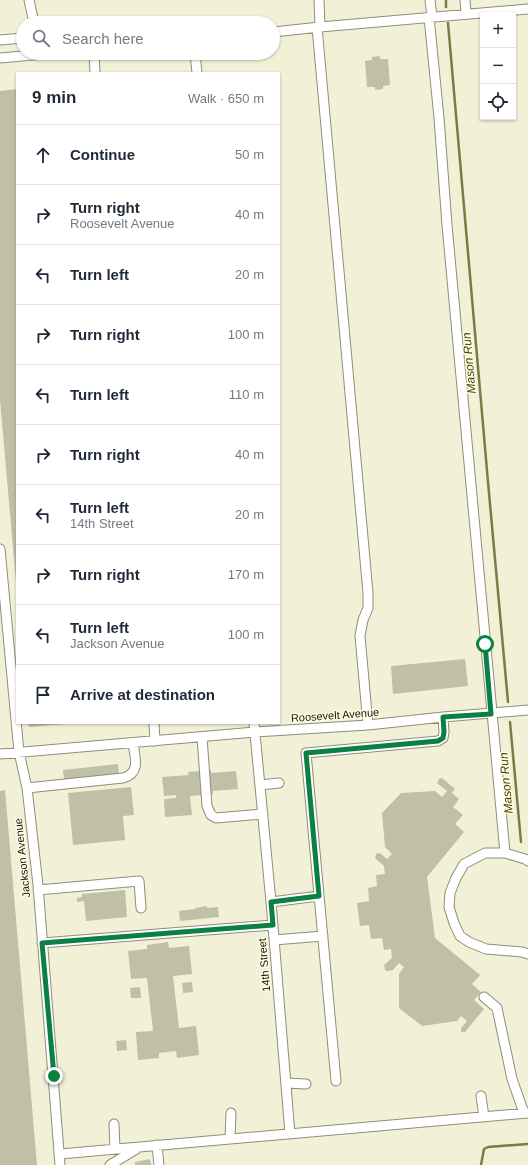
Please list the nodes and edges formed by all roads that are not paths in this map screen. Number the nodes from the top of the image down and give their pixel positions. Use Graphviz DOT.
graph roads {
  1 [pos="29,0"];
  2 [pos="319,0"];
  3 [pos="430,0"];
  4 [pos="465,0"];
  5 [pos="528,9"];
  6 [pos="466,13"];
  7 [pos="32,16"];
  8 [pos="431,17"];
  9 [pos="318,27"];
  10 [pos="280,31"];
  11 [pos="16,39"];
  12 [pos="0,40"];
  13 [pos="16,56"];
  14 [pos="0,58"];
  15 [pos="94,60"];
  16 [pos="196,60"];
  17 [pos="95,72"];
  18 [pos="197,72"];
  19 [pos="0,549"];
  20 [pos="528,710"];
  21 [pos="491,714"];
  22 [pos="443,717"];
  23 [pos="154,724"];
  24 [pos="368,725"];
  25 [pos="255,728"];
  26 [pos="202,737"];
  27 [pos="155,741"];
  28 [pos="133,743"];
  29 [pos="18,752"];
  30 [pos="0,754"];
  31 [pos="279,783"];
  32 [pos="260,785"];
  33 [pos="27,788"];
  34 [pos="263,814"];
  35 [pos="505,852"];
  36 [pos="528,861"];
  37 [pos="38,890"];
  38 [pos="319,896"];
  39 [pos="271,902"];
  40 [pos="141,908"];
  41 [pos="273,925"];
  42 [pos="323,936"];
  43 [pos="274,940"];
  44 [pos="42,943"];
  45 [pos="528,954"];
  46 [pos="484,997"];
  47 [pos="336,1081"];
  48 [pos="286,1083"];
  49 [pos="306,1084"];
  50 [pos="481,1096"];
  51 [pos="231,1113"];
  52 [pos="526,1113"];
  53 [pos="484,1117"];
  54 [pos="114,1124"];
  55 [pos="290,1134"];
  56 [pos="230,1139"];
  57 [pos="157,1146"];
  58 [pos="139,1147"];
  59 [pos="115,1149"];
  60 [pos="60,1154"];
  61 [pos="60,1165"];
  62 [pos="110,1165"];
  63 [pos="159,1165"];
  1 -- 7 [label="street"];
  2 -- 9 [label="street"];
  3 -- 8 [label="street"];
  4 -- 6 [label="street"];
  5 -- 6 [label="street"];
  6 -- 8 [label="street"];
  8 -- 9 [label="street"];
  8 -- 21 [label="street"];
  9 -- 10 [label="street"];
  9 -- 24 [label="street"];
  11 -- 12 [label="street"];
  13 -- 14 [label="street"];
  15 -- 17 [label="street"];
  16 -- 18 [label="street"];
  19 -- 29 [label="street, Jackson Avenue"];
  20 -- 21 [label="street, Roosevelt Avenue"];
  21 -- 22 [label="street, Roosevelt Avenue"];
  21 -- 35 [label="street"];
  22 -- 24 [label="street, Roosevelt Avenue"];
  22 -- 38 [label="street"];
  23 -- 27 [label="street"];
  24 -- 25 [label="street, Roosevelt Avenue"];
  25 -- 26 [label="street, Roosevelt Avenue"];
  25 -- 32 [label="street, 14th Street"];
  26 -- 27 [label="street, Roosevelt Avenue"];
  26 -- 34 [label="street"];
  27 -- 28 [label="street, Roosevelt Avenue"];
  28 -- 29 [label="street, Roosevelt Avenue"];
  28 -- 33 [label="street"];
  29 -- 30 [label="street, Roosevelt Avenue"];
  29 -- 33 [label="street, Jackson Avenue"];
  31 -- 32 [label="street"];
  32 -- 34 [label="street, 14th Street"];
  33 -- 37 [label="street, Jackson Avenue"];
  34 -- 39 [label="street, 14th Street"];
  35 -- 36 [label="street"];
  35 -- 45 [label="street"];
  37 -- 40 [label="street"];
  37 -- 44 [label="street, Jackson Avenue"];
  38 -- 39 [label="street"];
  38 -- 42 [label="street"];
  39 -- 41 [label="street, 14th Street"];
  41 -- 43 [label="street, 14th Street"];
  41 -- 44 [label="street"];
  42 -- 43 [label="street"];
  42 -- 47 [label="street"];
  43 -- 48 [label="street, 14th Street"];
  44 -- 60 [label="street, Jackson Avenue"];
  46 -- 52 [label="street"];
  48 -- 49 [label="street"];
  48 -- 55 [label="street, 14th Street"];
  50 -- 53 [label="street"];
  51 -- 56 [label="street"];
  52 -- 53 [label="street"];
  53 -- 55 [label="street"];
  54 -- 59 [label="street"];
  55 -- 56 [label="street"];
  56 -- 57 [label="street"];
  57 -- 58 [label="street"];
  57 -- 63 [label="street"];
  58 -- 59 [label="street"];
  58 -- 62 [label="street"];
  59 -- 60 [label="street"];
  60 -- 61 [label="street, Jackson Avenue"];
}
